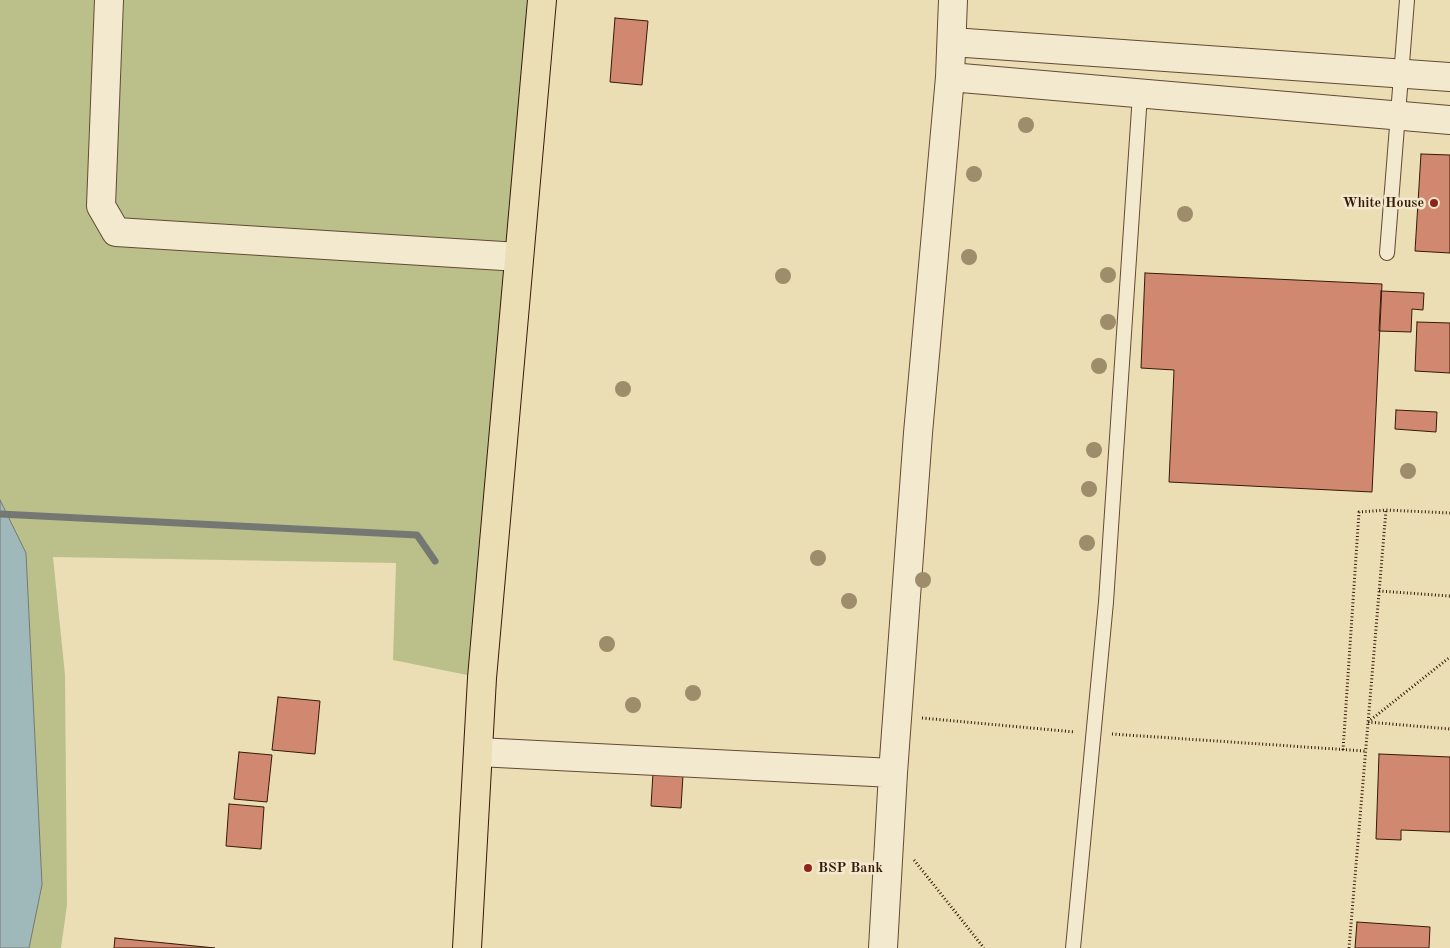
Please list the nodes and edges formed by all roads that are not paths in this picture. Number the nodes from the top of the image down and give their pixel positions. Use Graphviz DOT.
graph roads {
  1 [pos="109,0"];
  2 [pos="542,0"];
  3 [pos="954,0"];
  4 [pos="1407,0"];
  5 [pos="952,42"];
  6 [pos="1400,73"];
  7 [pos="950,76"];
  8 [pos="1450,77"];
  9 [pos="1140,94"];
  10 [pos="1396,115"];
  11 [pos="1450,120"];
  12 [pos="1387,253"];
  13 [pos="519,257"];
  14 [pos="478,752"];
  15 [pos="893,772"];
  16 [pos="467,948"];
  17 [pos="883,948"];
  18 [pos="1073,948"];
  1 -- 13 [label="street"];
  2 -- 13 [label="main road"];
  3 -- 5 [label="street"];
  4 -- 6 [label="lane"];
  5 -- 6 [label="street"];
  5 -- 7 [label="street"];
  6 -- 8 [label="street"];
  6 -- 10 [label="lane"];
  7 -- 9 [label="street"];
  7 -- 15 [label="street"];
  9 -- 10 [label="street"];
  9 -- 18 [label="lane"];
  10 -- 11 [label="street"];
  10 -- 12 [label="lane"];
  13 -- 14 [label="main road"];
  14 -- 15 [label="street"];
  14 -- 16 [label="main road"];
  15 -- 17 [label="street"];
}
